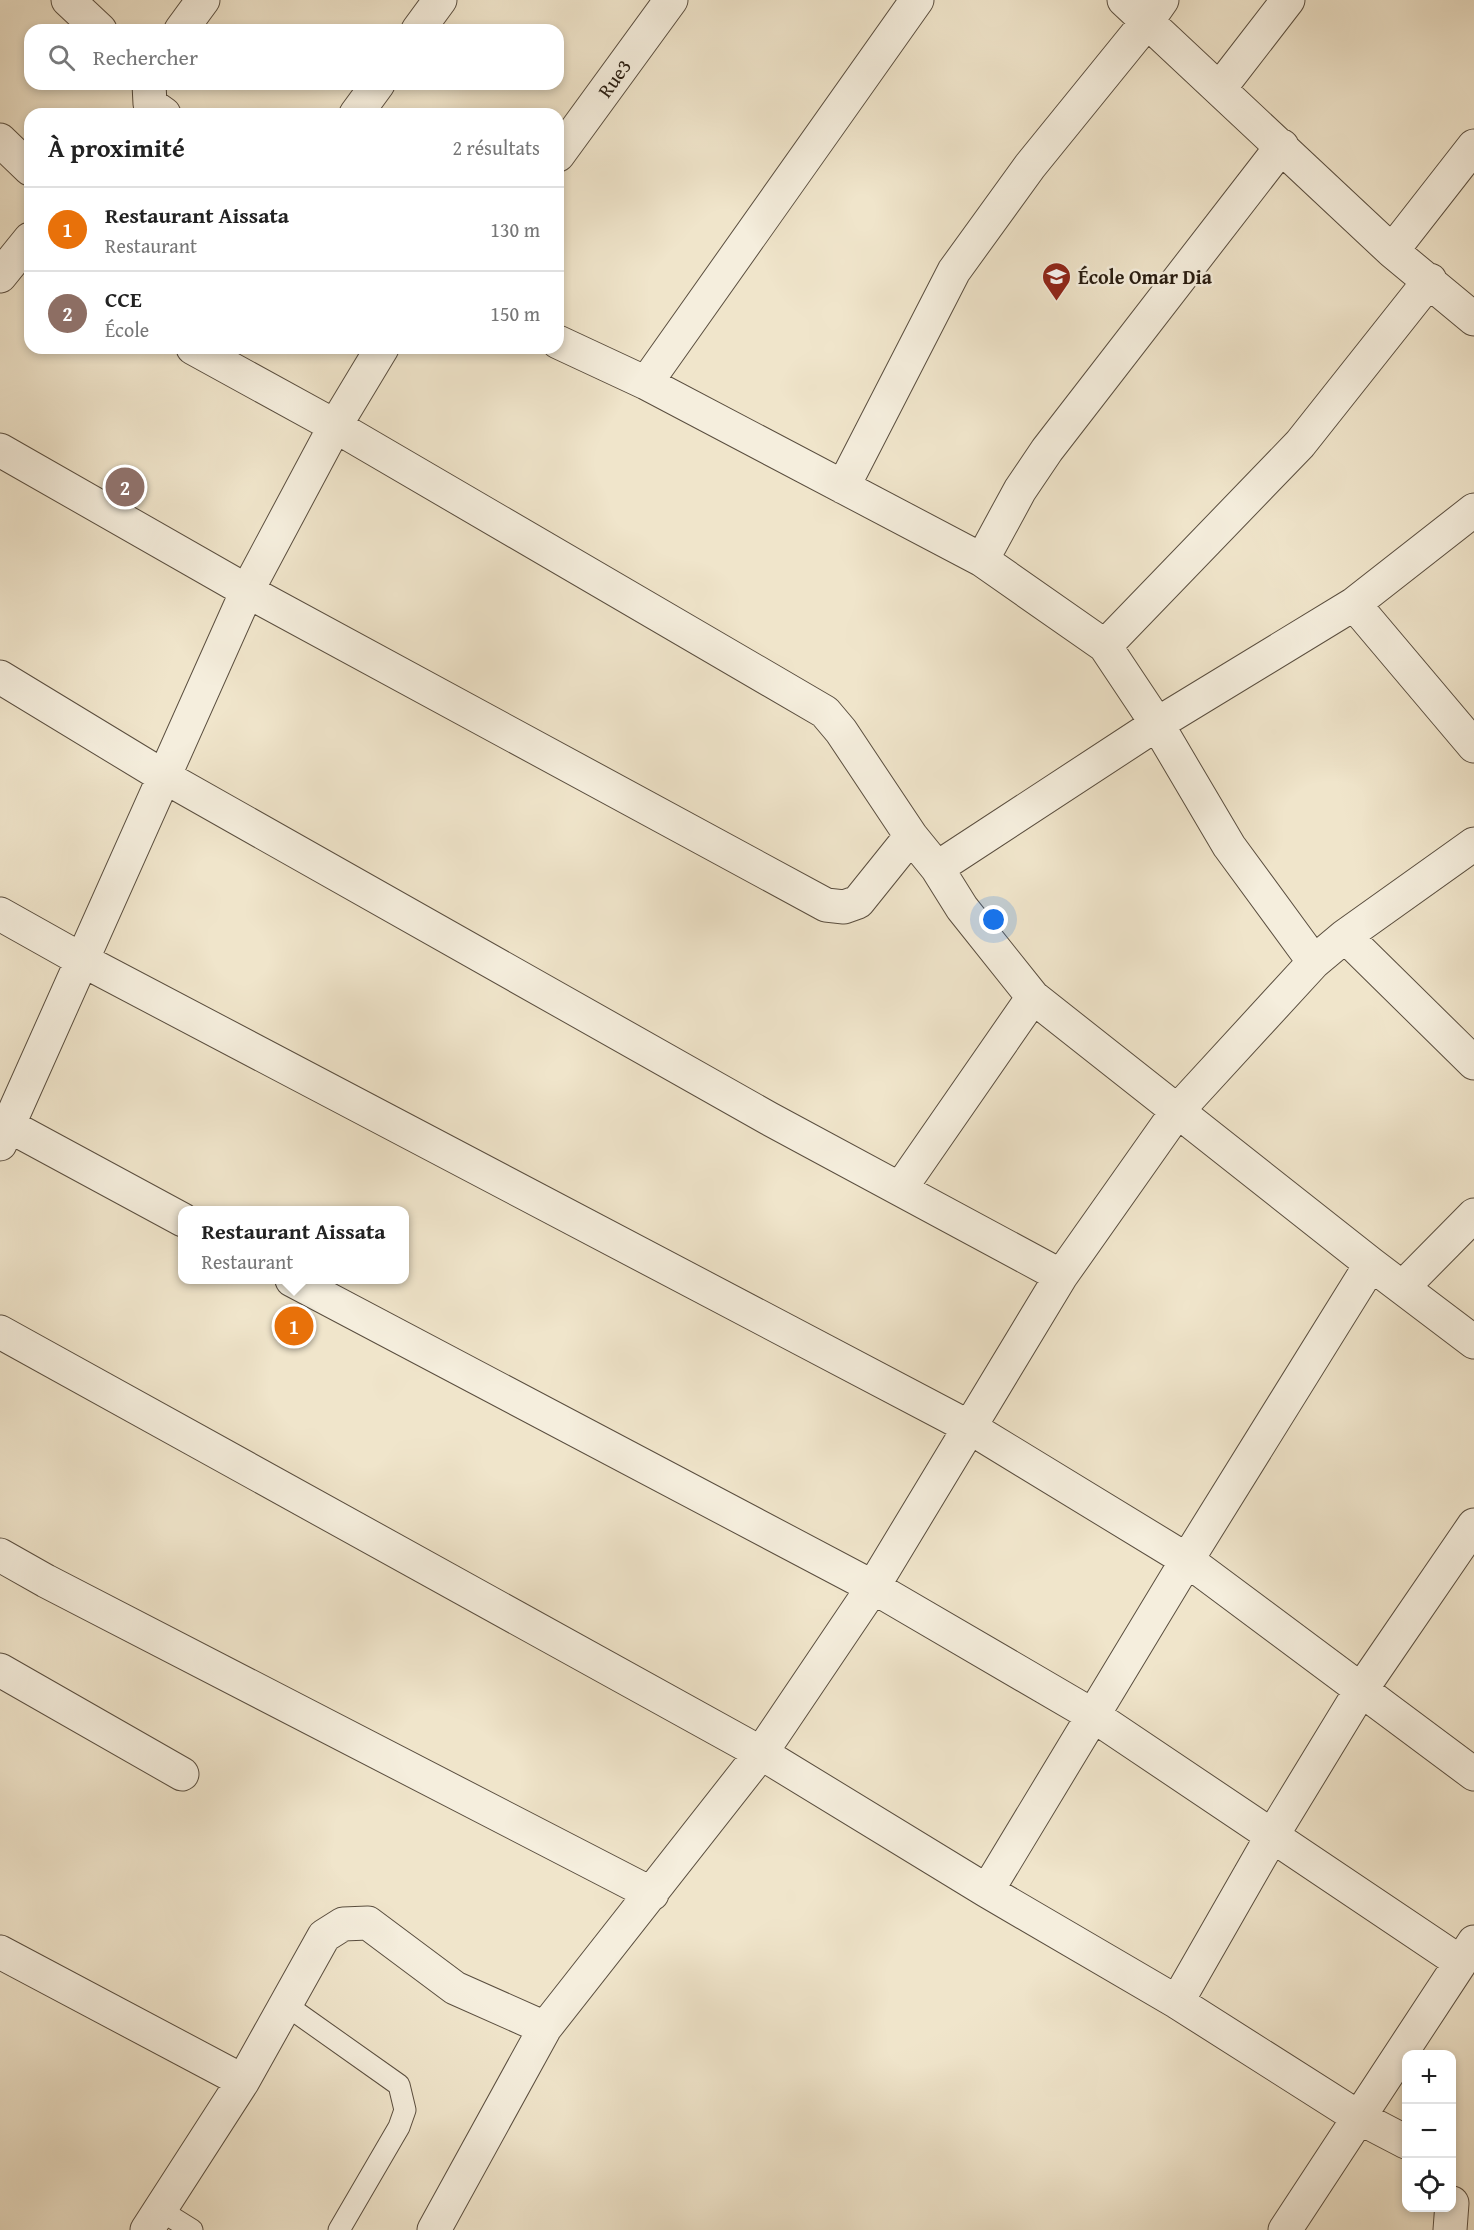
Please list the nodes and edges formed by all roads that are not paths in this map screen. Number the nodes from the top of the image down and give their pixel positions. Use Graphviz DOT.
graph roads {
  1 [pos="68,0"];
  2 [pos="203,0"];
  3 [pos="440,0"];
  4 [pos="671,0"];
  5 [pos="917,0"];
  6 [pos="1124,0"];
  7 [pos="1288,0"];
  8 [pos="1154,11"];
  9 [pos="94,24"];
  10 [pos="185,24"];
  11 [pos="422,24"];
  12 [pos="1220,88"];
  13 [pos="374,90"];
  14 [pos="360,108"];
  15 [pos="0,140"];
  16 [pos="1282,146"];
  17 [pos="1474,146"];
  18 [pos="564,147"];
  19 [pos="24,164"];
  20 [pos="1392,251"];
  21 [pos="1430,280"];
  22 [pos="1474,319"];
  23 [pos="564,345"];
  24 [pos="205,354"];
  25 [pos="378,354"];
  26 [pos="646,383"];
  27 [pos="335,426"];
  28 [pos="0,450"];
  29 [pos="843,487"];
  30 [pos="1474,510"];
  31 [pos="982,561"];
  32 [pos="247,591"];
  33 [pos="1354,604"];
  34 [pos="1106,645"];
  35 [pos="0,677"];
  36 [pos="1157,724"];
  37 [pos="1474,746"];
  38 [pos="163,776"];
  39 [pos="911,836"];
  40 [pos="1474,844"];
  41 [pos="937,868"];
  42 [pos="0,914"];
  43 [pos="1346,936"];
  44 [pos="82,960"];
  45 [pos="1314,962"];
  46 [pos="1033,997"];
  47 [pos="1474,1063"];
  48 [pos="1178,1110"];
  49 [pos="3,1130"];
  50 [pos="900,1189"];
  51 [pos="1474,1215"];
  52 [pos="178,1218"];
  53 [pos="1371,1264"];
  54 [pos="1061,1276"];
  55 [pos="300,1284"];
  56 [pos="1403,1287"];
  57 [pos="0,1332"];
  58 [pos="1474,1342"];
  59 [pos="969,1427"];
  60 [pos="1474,1525"];
  61 [pos="0,1555"];
  62 [pos="1187,1560"];
  63 [pos="873,1587"];
  64 [pos="0,1670"];
  65 [pos="1361,1690"];
  66 [pos="1094,1716"];
  67 [pos="762,1753"];
  68 [pos="182,1774"];
  69 [pos="1474,1774"];
  70 [pos="1272,1836"];
  71 [pos="987,1891"];
  72 [pos="652,1894"];
  73 [pos="0,1952"];
  74 [pos="1465,1966"];
  75 [pos="1177,2002"];
  76 [pos="286,2005"];
  77 [pos="545,2028"];
  78 [pos="243,2081"];
  79 [pos="1358,2117"];
  80 [pos="1402,2139"];
  81 [pos="1451,2212"];
  82 [pos="154,2220"];
  83 [pos="192,2230"];
  84 [pos="339,2230"];
  85 [pos="434,2230"];
  86 [pos="1285,2230"];
  87 [pos="1450,2230"];
  1 -- 9 [label="street"];
  2 -- 10 [label="street"];
  3 -- 11 [label="street"];
  4 -- 18 [label="street, Rue3"];
  5 -- 26 [label="street"];
  6 -- 8 [label="street"];
  7 -- 12 [label="street"];
  8 -- 12 [label="street"];
  8 -- 29 [label="street"];
  12 -- 16 [label="street"];
  13 -- 14 [label="street"];
  15 -- 19 [label="street"];
  16 -- 20 [label="street"];
  16 -- 31 [label="street"];
  17 -- 20 [label="street"];
  20 -- 21 [label="street"];
  21 -- 22 [label="street"];
  21 -- 34 [label="street"];
  23 -- 26 [label="street"];
  24 -- 27 [label="street"];
  25 -- 27 [label="street"];
  26 -- 29 [label="street"];
  27 -- 32 [label="street"];
  27 -- 39 [label="street"];
  28 -- 32 [label="street"];
  29 -- 31 [label="street"];
  30 -- 33 [label="street"];
  31 -- 34 [label="street"];
  32 -- 38 [label="street"];
  32 -- 39 [label="street"];
  33 -- 36 [label="street"];
  33 -- 37 [label="street"];
  34 -- 36 [label="street"];
  35 -- 38 [label="street"];
  36 -- 41 [label="street"];
  36 -- 45 [label="street"];
  38 -- 44 [label="street"];
  38 -- 50 [label="street"];
  39 -- 41 [label="street"];
  40 -- 43 [label="street"];
  41 -- 46 [label="street"];
  42 -- 44 [label="street"];
  43 -- 45 [label="street"];
  43 -- 47 [label="street"];
  44 -- 49 [label="street"];
  44 -- 59 [label="street"];
  45 -- 48 [label="street"];
  46 -- 48 [label="street"];
  46 -- 50 [label="street"];
  48 -- 53 [label="street"];
  48 -- 54 [label="street"];
  49 -- 52 [label="street"];
  50 -- 54 [label="street"];
  51 -- 56 [label="street"];
  53 -- 56 [label="street"];
  53 -- 62 [label="street"];
  54 -- 59 [label="street"];
  55 -- 63 [label="street"];
  56 -- 58 [label="street"];
  57 -- 67 [label="street"];
  59 -- 62 [label="street"];
  59 -- 63 [label="street"];
  60 -- 65 [label="street"];
  61 -- 72 [label="street"];
  62 -- 65 [label="street"];
  62 -- 66 [label="street"];
  63 -- 66 [label="street"];
  63 -- 67 [label="street"];
  64 -- 68 [label="street"];
  65 -- 69 [label="street"];
  65 -- 70 [label="street"];
  66 -- 70 [label="street"];
  66 -- 71 [label="street"];
  67 -- 71 [label="street"];
  67 -- 72 [label="street"];
  70 -- 74 [label="street"];
  70 -- 75 [label="street"];
  71 -- 75 [label="street"];
  72 -- 77 [label="street"];
  73 -- 78 [label="street"];
  74 -- 79 [label="street"];
  75 -- 79 [label="street"];
  76 -- 77 [label="street"];
  76 -- 78 [label="street"];
  76 -- 84 [label="lane"];
  77 -- 85 [label="street"];
  78 -- 82 [label="street"];
  79 -- 80 [label="street"];
  79 -- 86 [label="street"];
  81 -- 87 [label="street"];
  82 -- 83 [label="lane"];
}
